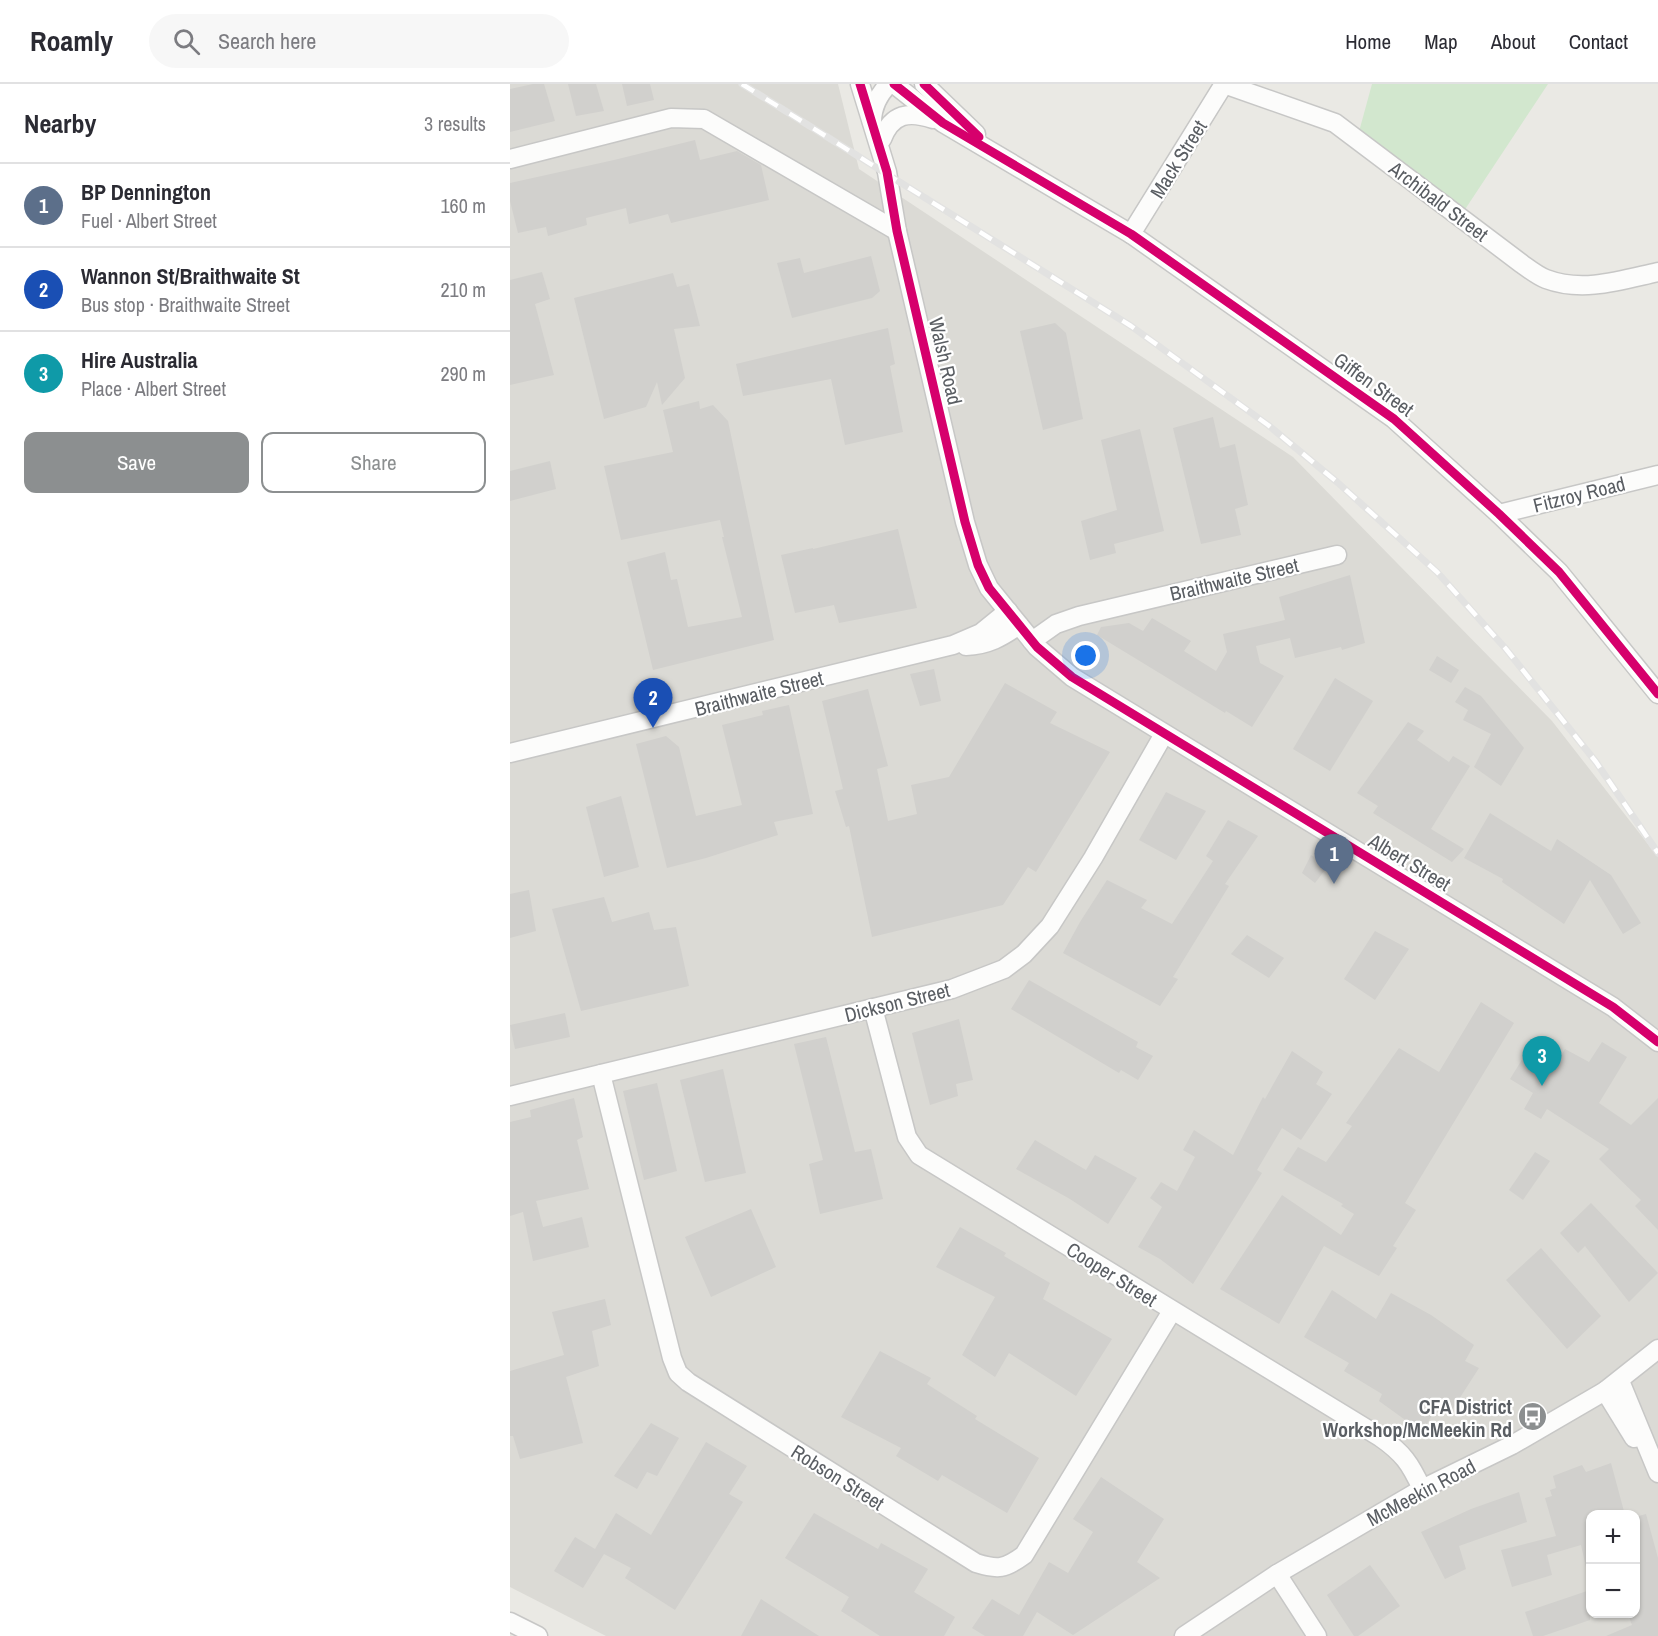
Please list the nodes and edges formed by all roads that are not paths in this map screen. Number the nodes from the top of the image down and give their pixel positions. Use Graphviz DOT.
graph roads {
  1 [pos="860,84"];
  2 [pos="924,84"];
  3 [pos="1224,84"];
  4 [pos="895,85"];
  5 [pos="872,122"];
  6 [pos="943,123"];
  7 [pos="882,146"];
  8 [pos="510,159"];
  9 [pos="1015,164"];
  10 [pos="897,231"];
  11 [pos="1131,234"];
  12 [pos="1658,272"];
  13 [pos="1658,475"];
  14 [pos="1499,514"];
  15 [pos="1337,555"];
  16 [pos="1021,627"];
  17 [pos="1658,694"];
  18 [pos="1164,734"];
  19 [pos="510,753"];
  20 [pos="873,1008"];
  21 [pos="1658,1042"];
  22 [pos="601,1074"];
  23 [pos="510,1096"];
  24 [pos="1172,1311"];
  25 [pos="1658,1349"];
  26 [pos="1612,1386"];
  27 [pos="1658,1474"];
  28 [pos="1422,1488"];
  29 [pos="1277,1574"];
  30 [pos="510,1622"];
  31 [pos="538,1636"];
  32 [pos="1184,1636"];
  33 [pos="1317,1636"];
  1 -- 5 [label="street, Walsh Road"];
  2 -- 9 [label="street, Giffen Street"];
  3 -- 11 [label="street, Mack Street"];
  3 -- 12 [label="street, Archibald Street"];
  4 -- 5 [label="street"];
  4 -- 6 [label="street, Giffen Street"];
  4 -- 7 [label="street, Walsh Road"];
  5 -- 7 [label="street, Walsh Road"];
  6 -- 7 [label="street"];
  6 -- 9 [label="street, Giffen Street"];
  7 -- 10 [label="street, Walsh Road"];
  8 -- 10 [label="street"];
  9 -- 11 [label="street, Giffen Street"];
  10 -- 16 [label="street, Walsh Road"];
  11 -- 14 [label="street, Giffen Street"];
  13 -- 14 [label="street, Fitzroy Road"];
  14 -- 17 [label="street, Giffen Street"];
  15 -- 16 [label="street, Braithwaite Street"];
  16 -- 18 [label="street, Albert Street"];
  16 -- 19 [label="street, Braithwaite Street"];
  18 -- 20 [label="street, Dickson Street"];
  18 -- 21 [label="street, Albert Street"];
  20 -- 22 [label="street, Dickson Street"];
  20 -- 24 [label="street, Cooper Street"];
  22 -- 23 [label="street, Dickson Street"];
  22 -- 24 [label="street, Robson Street"];
  24 -- 28 [label="street, Cooper Street"];
  25 -- 26 [label="street, McMeekin Road"];
  26 -- 27 [label="street"];
  26 -- 28 [label="street, McMeekin Road"];
  28 -- 29 [label="street, McMeekin Road"];
  29 -- 32 [label="street, McMeekin Road"];
  29 -- 33 [label="street"];
  30 -- 31 [label="street"];
}
